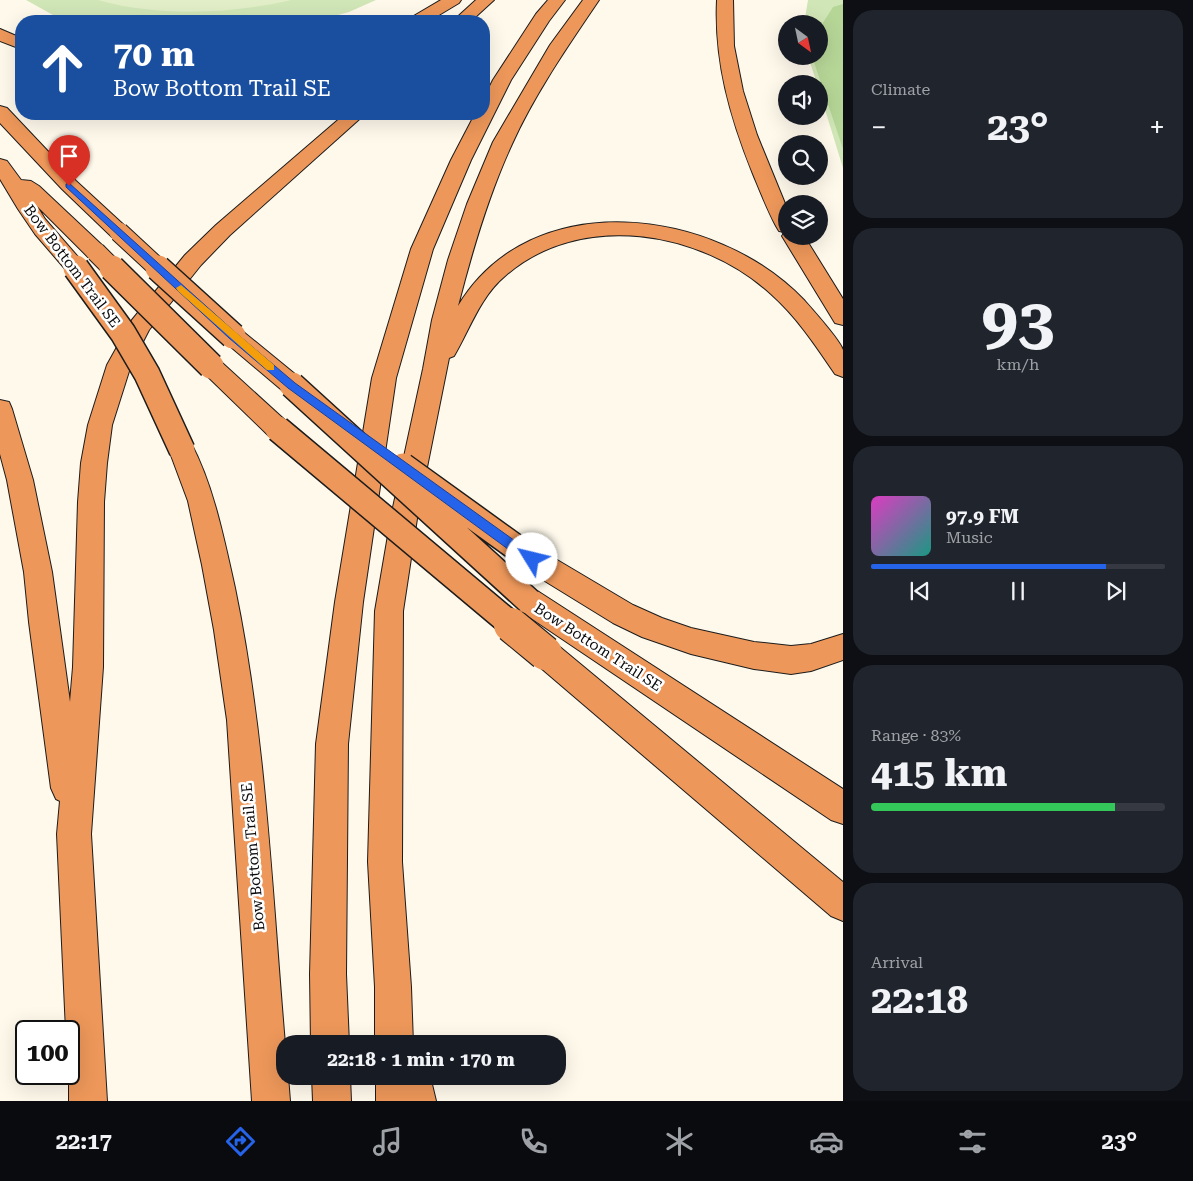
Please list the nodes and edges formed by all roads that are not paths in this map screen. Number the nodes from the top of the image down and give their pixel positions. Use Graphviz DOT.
graph roads {
  1 [pos="453,0"];
  2 [pos="486,0"];
  3 [pos="557,0"];
  4 [pos="591,0"];
  5 [pos="725,0"];
  6 [pos="428,15"];
  7 [pos="468,15"];
  8 [pos="0,34"];
  9 [pos="15,41"];
  10 [pos="490,103"];
  11 [pos="0,112"];
  12 [pos="349,120"];
  13 [pos="482,120"];
  14 [pos="5,171"];
  15 [pos="778,208"];
  16 [pos="799,245"];
  17 [pos="843,317"];
  18 [pos="843,368"];
  19 [pos="435,369"];
  20 [pos="292,386"];
  21 [pos="0,409"];
  22 [pos="843,647"];
  23 [pos="843,808"];
  24 [pos="74,834"];
  25 [pos="843,904"];
  26 [pos="393,987"];
  27 [pos="330,1035"];
  28 [pos="394,1035"];
  29 [pos="403,1035"];
  30 [pos="331,1085"];
  31 [pos="395,1085"];
  32 [pos="413,1085"];
  33 [pos="88,1101"];
  34 [pos="270,1101"];
  35 [pos="332,1101"];
  36 [pos="395,1101"];
  37 [pos="416,1101"];
  1 -- 6 [label="highway"];
  2 -- 7 [label="highway"];
  3 -- 10 [label="highway"];
  4 -- 19 [label="highway"];
  5 -- 15 [label="highway"];
  8 -- 9 [label="highway"];
  11 -- 20 [label="highway, Bow Bottom Trail SE, bridge"];
  12 -- 24 [label="highway"];
  13 -- 27 [label="highway"];
  14 -- 25 [label="highway, bridge"];
  14 -- 34 [label="highway, Bow Bottom Trail SE, bridge"];
  16 -- 17 [label="highway"];
  18 -- 19 [label="highway"];
  19 -- 26 [label="highway"];
  20 -- 22 [label="highway, bridge"];
  20 -- 23 [label="highway, Bow Bottom Trail SE, bridge"];
  21 -- 24 [label="highway"];
  24 -- 33 [label="highway"];
  26 -- 28 [label="highway"];
  26 -- 29 [label="highway"];
  30 -- 35 [label="highway"];
  31 -- 36 [label="highway"];
  32 -- 37 [label="highway"];
}
